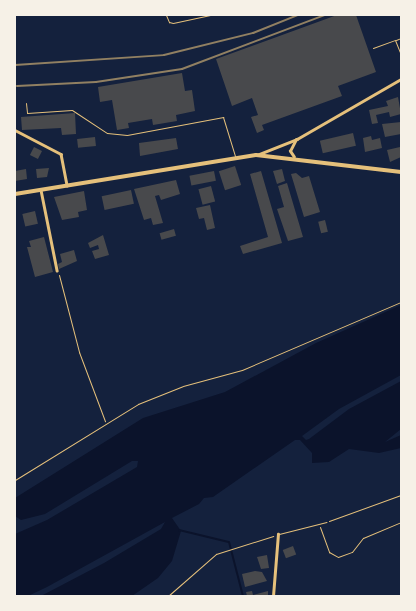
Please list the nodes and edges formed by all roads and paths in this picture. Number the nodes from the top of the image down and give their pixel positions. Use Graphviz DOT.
graph roads {
  1 [pos="166,15"];
  2 [pos="210,15"];
  3 [pos="401,38"];
  4 [pos="395,40"];
  5 [pos="373,48"];
  6 [pos="401,55"];
  7 [pos="401,79"];
  8 [pos="26,103"];
  9 [pos="15,130"];
  10 [pos="297,139"];
  11 [pos="256,155"];
  12 [pos="235,157"];
  13 [pos="294,157"];
  14 [pos="401,172"];
  15 [pos="67,185"];
  16 [pos="41,190"];
  17 [pos="15,194"];
  18 [pos="57,270"];
  19 [pos="401,302"];
  20 [pos="105,422"];
  21 [pos="15,480"];
  22 [pos="401,495"];
  23 [pos="326,522"];
  24 [pos="401,522"];
  25 [pos="319,524"];
  26 [pos="278,534"];
  27 [pos="168,596"];
  28 [pos="273,596"];
  1 -- 2 [label="lane"];
  3 -- 4 [label="lane"];
  4 -- 5 [label="lane"];
  4 -- 6 [label="lane"];
  7 -- 10 [label="street"];
  8 -- 12 [label="lane"];
  9 -- 15 [label="street"];
  10 -- 11 [label="street"];
  10 -- 13 [label="street"];
  11 -- 12 [label="main road"];
  11 -- 13 [label="main road"];
  12 -- 15 [label="main road"];
  13 -- 14 [label="main road"];
  15 -- 16 [label="main road"];
  16 -- 17 [label="main road"];
  16 -- 18 [label="street"];
  18 -- 20 [label="path"];
  19 -- 20 [label="path"];
  20 -- 21 [label="path"];
  22 -- 23 [label="path"];
  23 -- 25 [label="lane"];
  24 -- 25 [label="path"];
  25 -- 26 [label="lane"];
  26 -- 27 [label="path"];
  26 -- 28 [label="street"];
}
